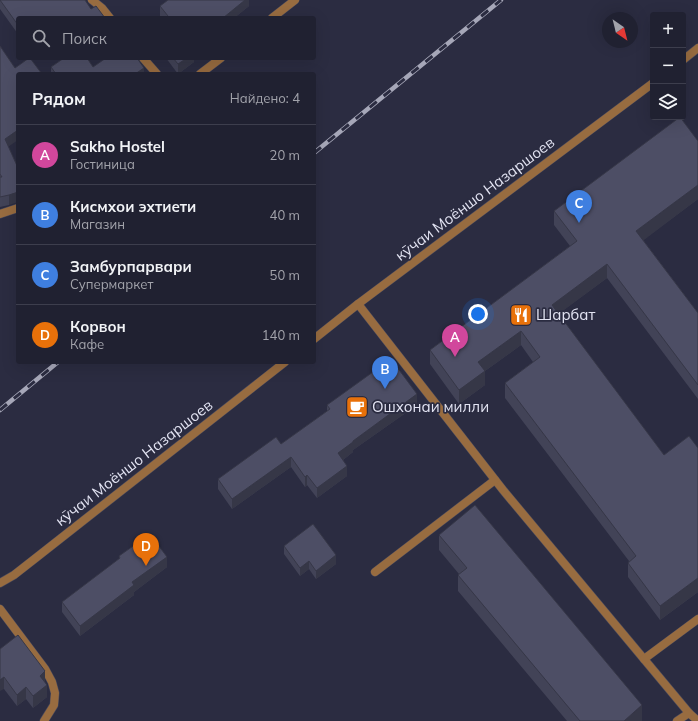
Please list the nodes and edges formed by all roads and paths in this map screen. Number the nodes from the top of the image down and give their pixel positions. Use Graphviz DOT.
graph roads {
  1 [pos="92,0"];
  2 [pos="295,0"];
  3 [pos="108,16"];
  4 [pos="275,16"];
  5 [pos="698,48"];
  6 [pos="686,58"];
  7 [pos="145,60"];
  8 [pos="218,60"];
  9 [pos="155,72"];
  10 [pos="203,72"];
  11 [pos="652,84"];
  12 [pos="16,209"];
  13 [pos="0,214"];
  14 [pos="358,304"];
  15 [pos="316,337"];
  16 [pos="281,364"];
  17 [pos="495,480"];
  18 [pos="375,572"];
  19 [pos="0,583"];
  20 [pos="0,609"];
  21 [pos="698,618"];
  22 [pos="644,659"];
  23 [pos="689,713"];
  24 [pos="44,721"];
  25 [pos="677,721"];
  26 [pos="698,721"];
  1 -- 3 [label="street"];
  2 -- 4 [label="street"];
  5 -- 6 [label="street"];
  7 -- 9 [label="street"];
  8 -- 10 [label="street"];
  11 -- 14 [label="street, кӯчаи Моёншо Назаршоев"];
  12 -- 13 [label="street"];
  14 -- 15 [label="street, кӯчаи Моёншо Назаршоев"];
  14 -- 17 [label="street"];
  16 -- 19 [label="street, кӯчаи Моёншо Назаршоев"];
  17 -- 18 [label="street"];
  17 -- 22 [label="street"];
  20 -- 24 [label="street"];
  21 -- 22 [label="street"];
  22 -- 23 [label="street"];
  23 -- 25 [label="street"];
  23 -- 26 [label="street"];
}
